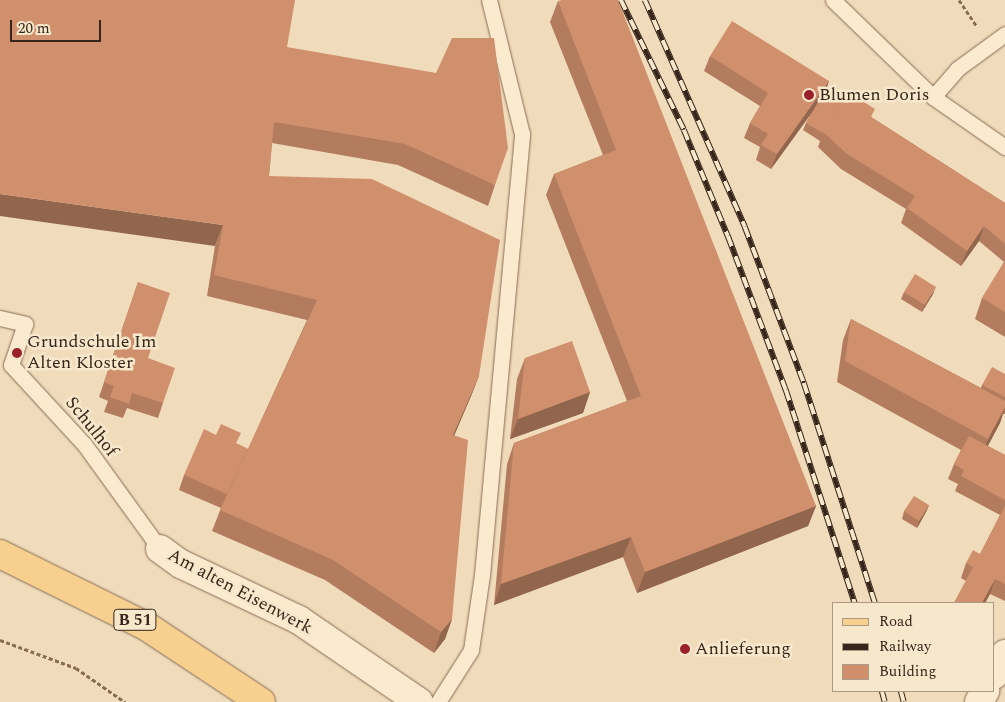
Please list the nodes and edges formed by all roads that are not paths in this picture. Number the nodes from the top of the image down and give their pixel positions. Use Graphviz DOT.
graph roads {
  1 [pos="489,0"];
  2 [pos="833,0"];
  3 [pos="1005,34"];
  4 [pos="933,97"];
  5 [pos="1005,147"];
  6 [pos="0,318"];
  7 [pos="160,549"];
  8 [pos="0,554"];
  9 [pos="1005,654"];
  10 [pos="995,673"];
  11 [pos="261,702"];
  12 [pos="419,702"];
  13 [pos="438,702"];
  1 -- 13 [label="lane"];
  2 -- 4 [label="lane"];
  3 -- 4 [label="lane"];
  4 -- 5 [label="lane"];
  6 -- 7 [label="lane, Schulhof"];
  7 -- 12 [label="street, Am alten Eisenwerk"];
  8 -- 11 [label="main road, B 51"];
  9 -- 10 [label="street"];
}
